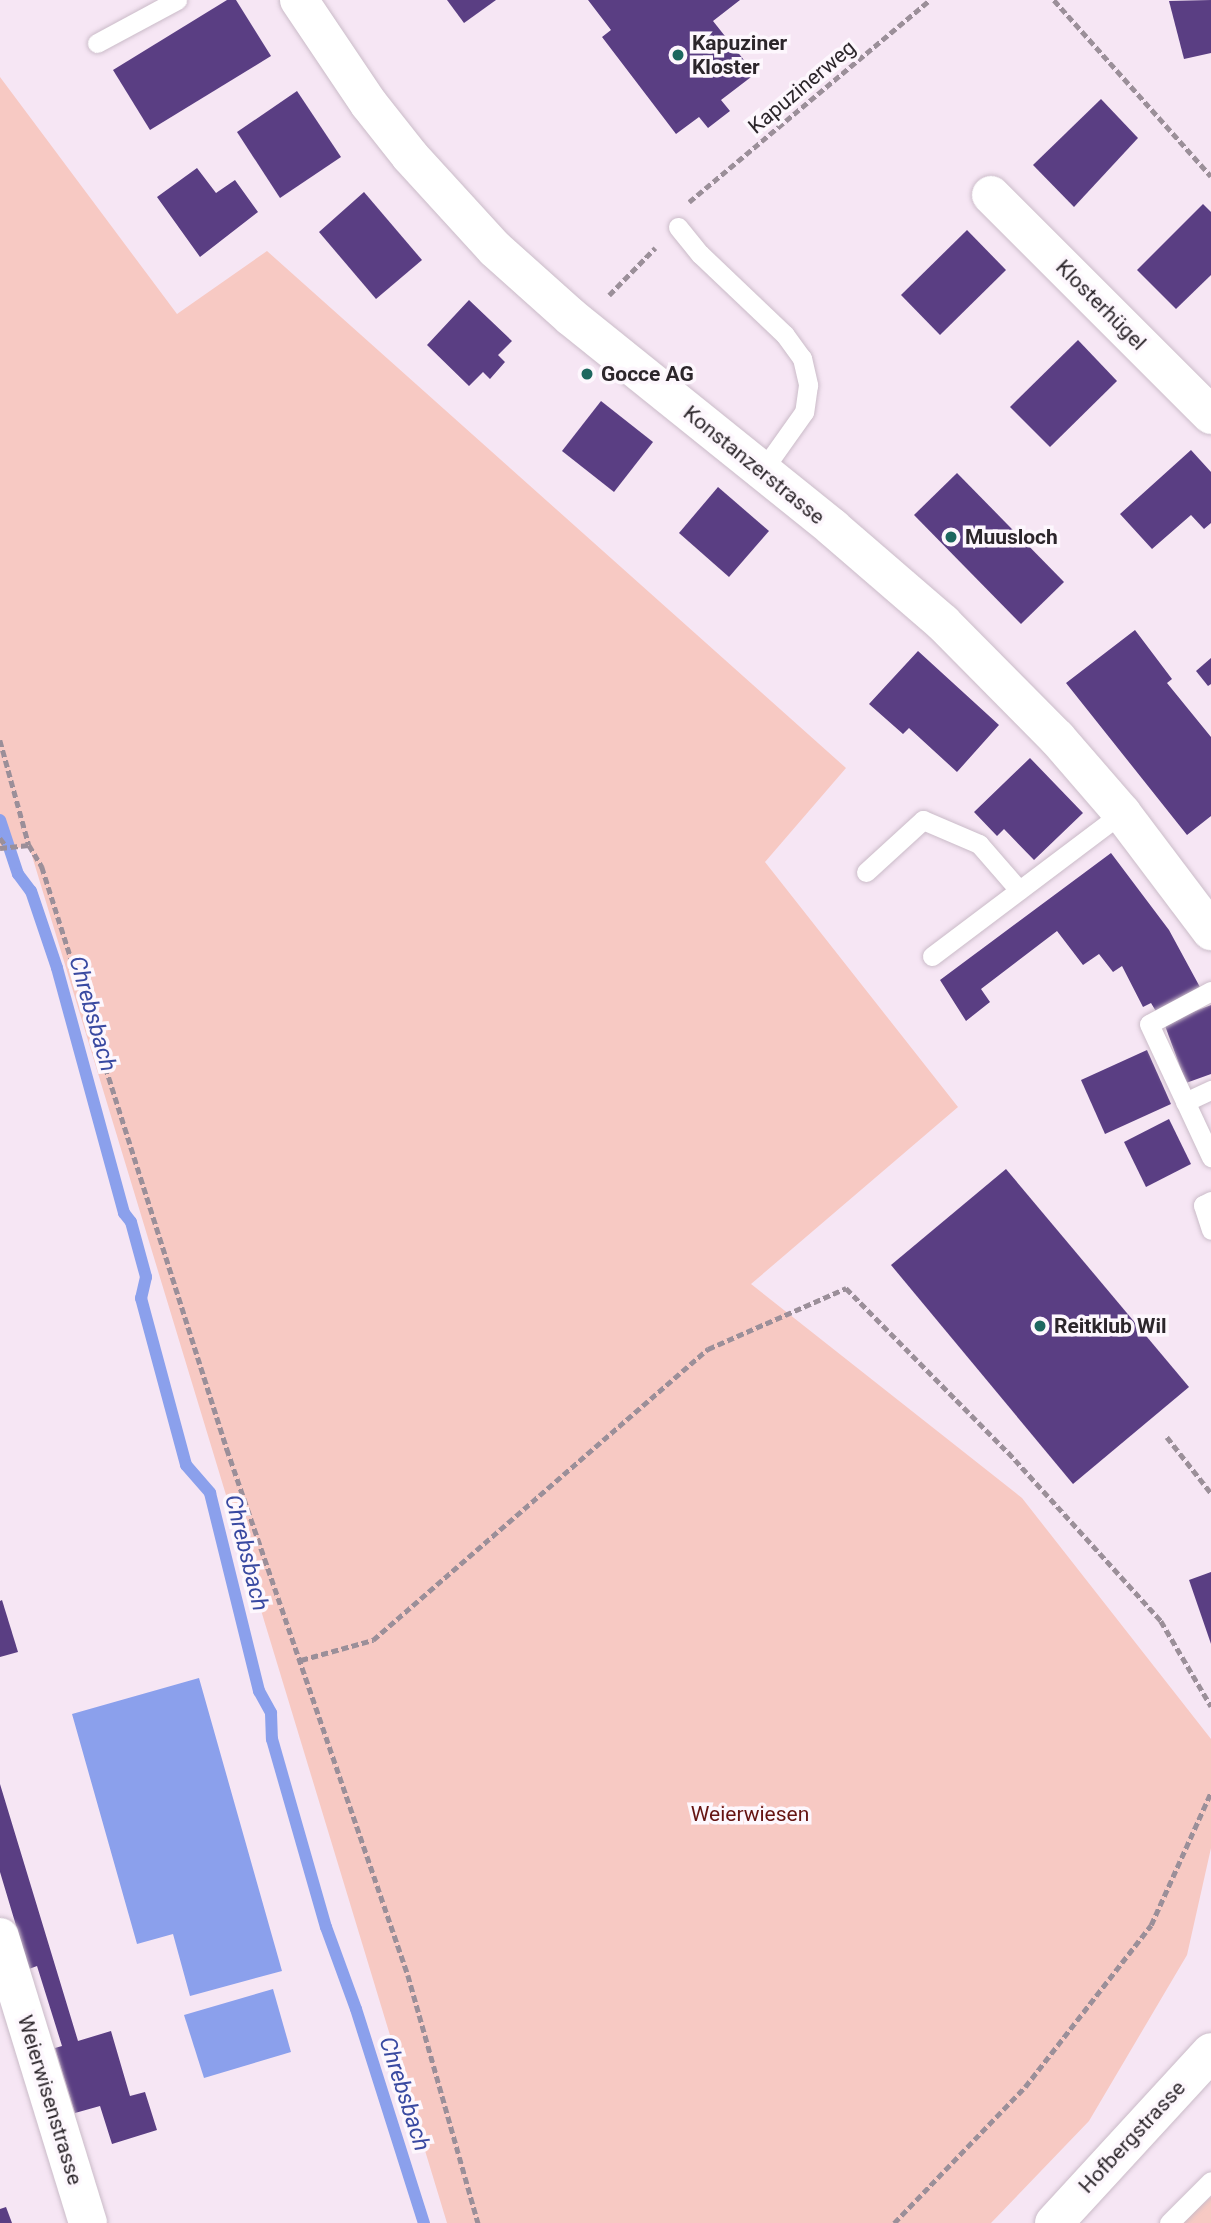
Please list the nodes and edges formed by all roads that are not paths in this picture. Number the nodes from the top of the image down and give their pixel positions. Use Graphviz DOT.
graph roads {
  1 [pos="177,0"];
  2 [pos="299,0"];
  3 [pos="97,43"];
  4 [pos="991,195"];
  5 [pos="678,227"];
  6 [pos="1211,415"];
  7 [pos="762,471"];
  8 [pos="1122,813"];
  9 [pos="866,872"];
  10 [pos="1019,890"];
  11 [pos="1211,931"];
  12 [pos="932,956"];
  13 [pos="1211,991"];
  14 [pos="1211,1090"];
  15 [pos="1185,1102"];
  16 [pos="1211,1157"];
  17 [pos="1211,1201"];
  18 [pos="1211,1230"];
  19 [pos="0,1937"];
  20 [pos="1211,2052"];
  21 [pos="1211,2181"];
  22 [pos="88,2223"];
  23 [pos="1054,2223"];
  24 [pos="1169,2223"];
  1 -- 3 [label="lane"];
  2 -- 7 [label="main road, Konstanzerstrasse"];
  4 -- 6 [label="main road, Klosterhügel"];
  5 -- 7 [label="lane"];
  7 -- 8 [label="main road, Konstanzerstrasse"];
  8 -- 10 [label="lane"];
  8 -- 11 [label="main road, Konstanzerstrasse"];
  9 -- 10 [label="lane"];
  10 -- 12 [label="lane"];
  13 -- 15 [label="lane"];
  14 -- 15 [label="lane"];
  15 -- 16 [label="lane"];
  17 -- 18 [label="lane"];
  19 -- 22 [label="main road, Weierwisenstrasse"];
  20 -- 23 [label="main road, Hofbergstrasse"];
  21 -- 24 [label="lane"];
}
